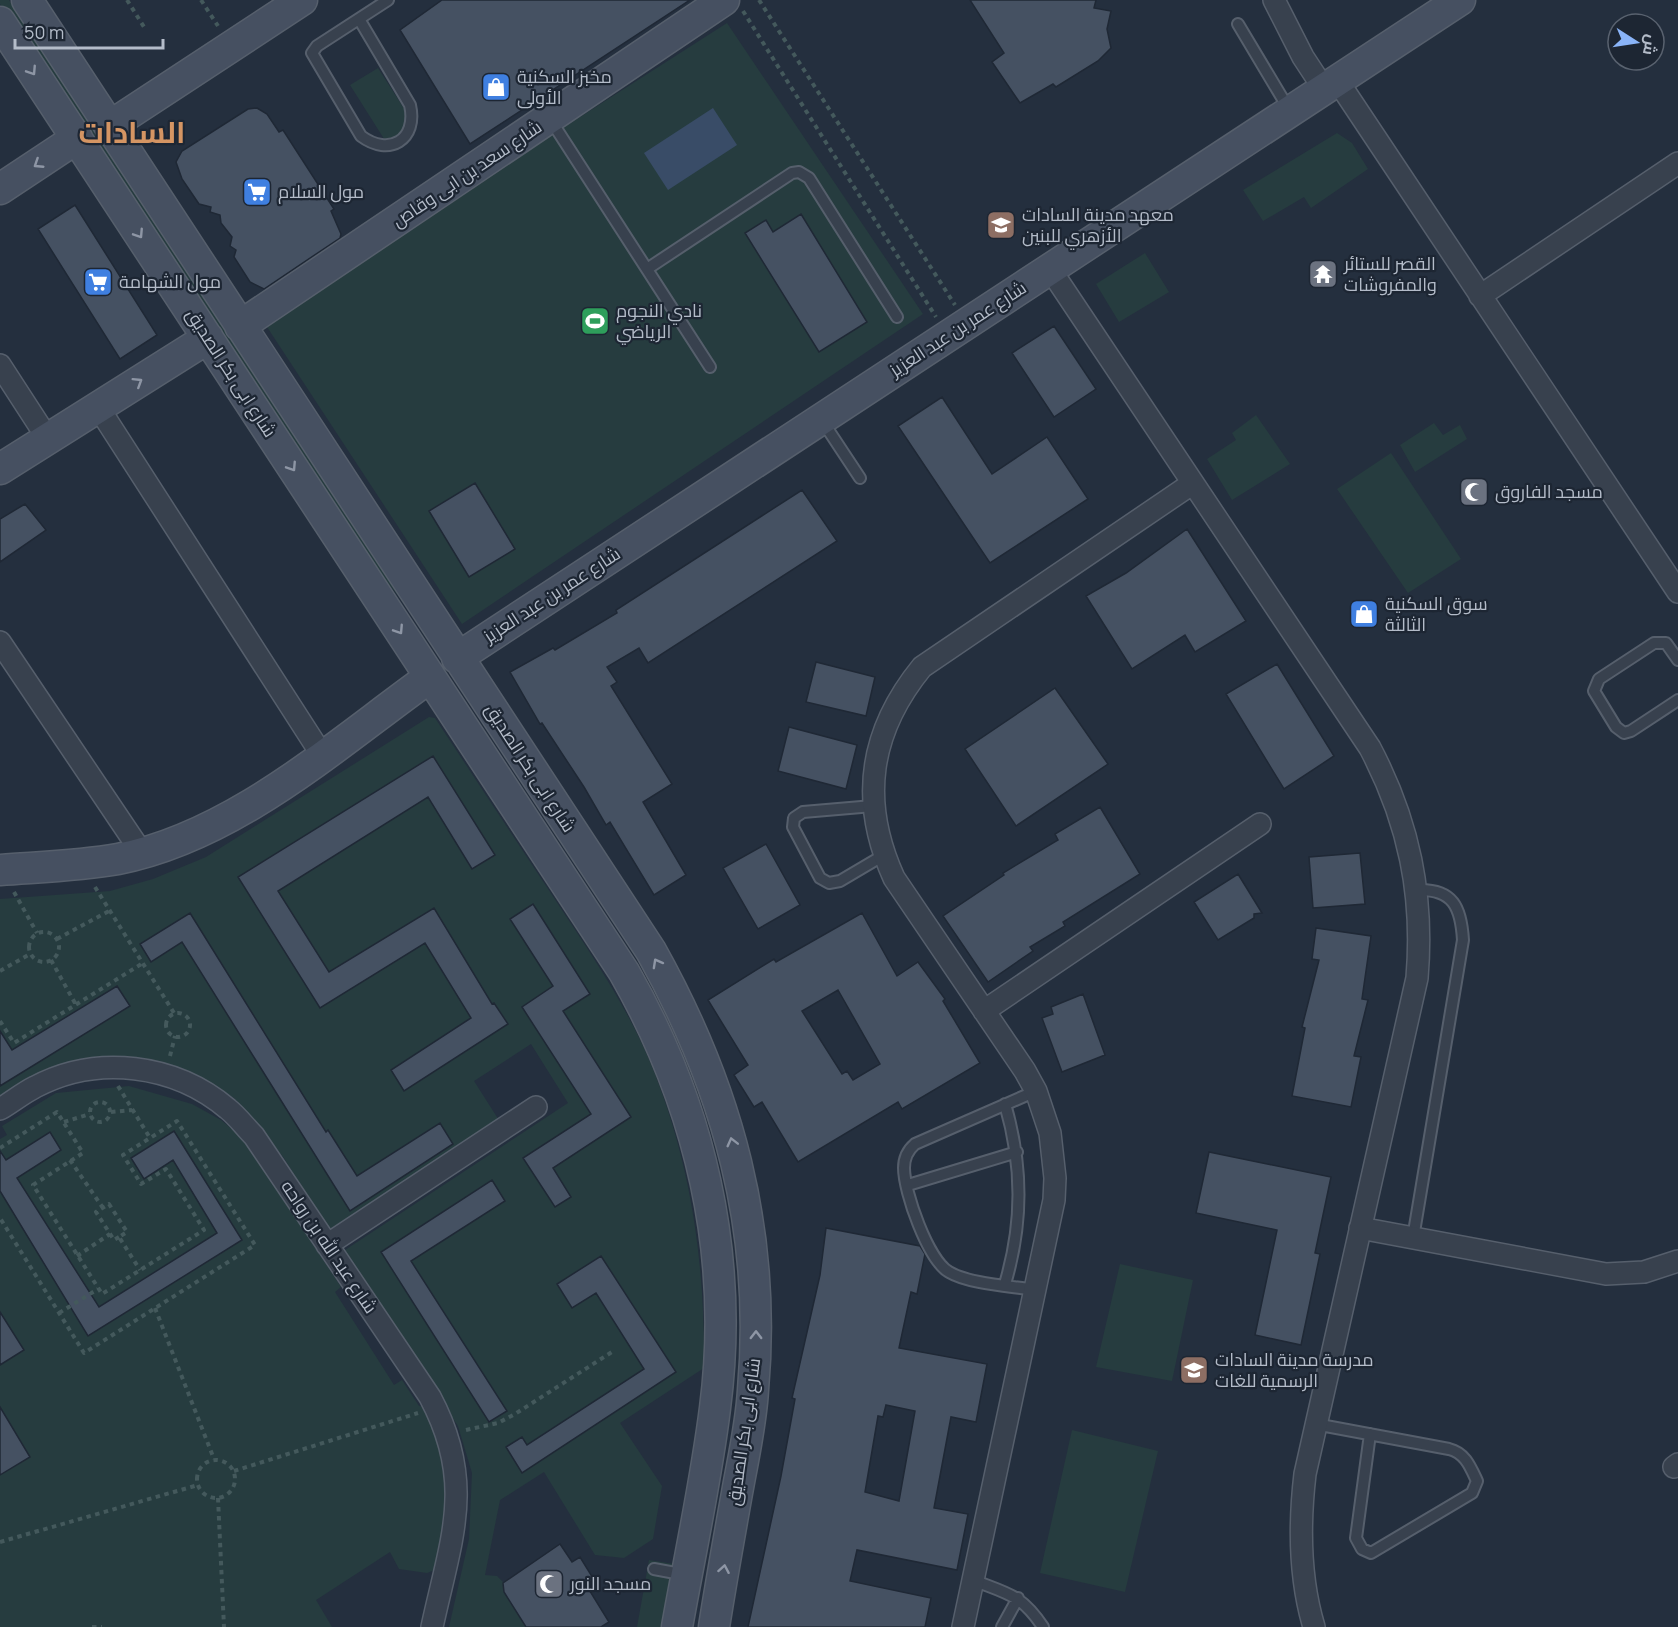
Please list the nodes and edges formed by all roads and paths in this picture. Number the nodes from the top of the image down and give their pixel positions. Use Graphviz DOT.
graph roads {
  1 [pos="27,0"];
  2 [pos="127,0"];
  3 [pos="201,0"];
  4 [pos="302,0"];
  5 [pos="388,0"];
  6 [pos="759,0"];
  7 [pos="1274,0"];
  8 [pos="1460,0"];
  9 [pos="733,5"];
  10 [pos="359,19"];
  11 [pos="0,22"];
  12 [pos="1238,24"];
  13 [pos="144,27"];
  14 [pos="232,46"];
  15 [pos="1330,85"];
  16 [pos="1290,111"];
  17 [pos="550,118"];
  18 [pos="110,126"];
  19 [pos="77,138"];
  20 [pos="1678,163"];
  21 [pos="0,189"];
  22 [pos="647,269"];
  23 [pos="1050,269"];
  24 [pos="1480,296"];
  25 [pos="897,317"];
  26 [pos="240,326"];
  27 [pos="957,330"];
  28 [pos="208,338"];
  29 [pos="0,365"];
  30 [pos="710,367"];
  31 [pos="98,407"];
  32 [pos="821,419"];
  33 [pos="48,439"];
  34 [pos="0,469"];
  35 [pos="860,478"];
  36 [pos="1193,483"];
  37 [pos="378,537"];
  38 [pos="351,557"];
  39 [pos="1676,584"];
  40 [pos="0,642"];
  41 [pos="457,658"];
  42 [pos="1678,659"];
  43 [pos="430,677"];
  44 [pos="1678,700"];
  45 [pos="322,755"];
  46 [pos="873,806"];
  47 [pos="1260,824"];
  48 [pos="142,853"];
  49 [pos="884,855"];
  50 [pos="81,864"];
  51 [pos="1,870"];
  52 [pos="1418,890"];
  53 [pos="109,911"];
  54 [pos="37,933"];
  55 [pos="57,939"];
  56 [pos="30,954"];
  57 [pos="51,960"];
  58 [pos="143,963"];
  59 [pos="0,971"];
  60 [pos="676,996"];
  61 [pos="76,1005"];
  62 [pos="645,1008"];
  63 [pos="984,1011"];
  64 [pos="174,1013"];
  65 [pos="0,1021"];
  66 [pos="107,1068"];
  67 [pos="1036,1091"];
  68 [pos="1005,1104"];
  69 [pos="536,1107"];
  70 [pos="0,1109"];
  71 [pos="132,1110"];
  72 [pos="111,1112"];
  73 [pos="90,1114"];
  74 [pos="64,1122"];
  75 [pos="150,1138"];
  76 [pos="0,1148"];
  77 [pos="1017,1152"];
  78 [pos="70,1160"];
  79 [pos="908,1185"];
  80 [pos="103,1208"];
  81 [pos="0,1218"];
  82 [pos="1360,1228"];
  83 [pos="110,1234"];
  84 [pos="119,1237"];
  85 [pos="1413,1238"];
  86 [pos="327,1245"];
  87 [pos="77,1256"];
  88 [pos="1678,1261"];
  89 [pos="140,1270"];
  90 [pos="1005,1284"];
  91 [pos="98,1289"];
  92 [pos="1035,1290"];
  93 [pos="155,1308"];
  94 [pos="59,1313"];
  95 [pos="615,1350"];
  96 [pos="435,1407"];
  97 [pos="1315,1424"];
  98 [pos="447,1432"];
  99 [pos="1370,1434"];
  100 [pos="710,1437"];
  101 [pos="747,1442"];
  102 [pos="214,1459"];
  103 [pos="234,1471"];
  104 [pos="198,1485"];
  105 [pos="218,1498"];
  106 [pos="0,1542"];
  107 [pos="654,1569"];
  108 [pos="686,1575"];
  109 [pos="973,1580"];
  110 [pos="1018,1598"];
  111 [pos="92,1627"];
  112 [pos="102,1627"];
  113 [pos="224,1627"];
  114 [pos="432,1627"];
  115 [pos="677,1627"];
  116 [pos="714,1627"];
  117 [pos="963,1627"];
  118 [pos="1002,1627"];
  119 [pos="1043,1627"];
  120 [pos="1314,1627"];
  1 -- 18 [label="main road, شارع ابى بكر الصديق"];
  2 -- 13 [label="path"];
  3 -- 14 [label="path"];
  4 -- 14 [label="main road"];
  5 -- 10 [label="lane"];
  6 -- 27 [label="path"];
  7 -- 15 [label="street"];
  8 -- 15 [label="main road, شارع عمر بن عبد العزيز"];
  9 -- 17 [label="main road, شارع سعد بن ابى وقاص"];
  9 -- 27 [label="path"];
  10 -- 10 [label="lane"];
  11 -- 19 [label="main road, شارع ابى بكر الصديق, one-way"];
  12 -- 16 [label="lane"];
  14 -- 18 [label="main road"];
  15 -- 16 [label="main road, شارع عمر بن عبد العزيز"];
  15 -- 24 [label="street"];
  16 -- 23 [label="main road, شارع عمر بن عبد العزيز"];
  17 -- 22 [label="lane"];
  17 -- 26 [label="main road, شارع سعد بن ابى وقاص"];
  18 -- 26 [label="main road, شارع ابى بكر الصديق"];
  19 -- 21 [label="main road, one-way"];
  19 -- 28 [label="main road, شارع ابى بكر الصديق, one-way"];
  20 -- 24 [label="street"];
  22 -- 25 [label="lane"];
  22 -- 30 [label="lane"];
  23 -- 27 [label="main road, شارع عمر بن عبد العزيز"];
  23 -- 36 [label="street"];
  24 -- 39 [label="street"];
  26 -- 37 [label="main road, شارع ابى بكر الصديق"];
  27 -- 32 [label="main road, شارع عمر بن عبد العزيز"];
  31 -- 28 [label="main road, one-way"];
  28 -- 38 [label="main road, شارع ابى بكر الصديق, one-way"];
  29 -- 33 [label="street"];
  31 -- 33 [label="main road"];
  31 -- 45 [label="street"];
  32 -- 35 [label="lane"];
  32 -- 41 [label="main road, شارع عمر بن عبد العزيز"];
  33 -- 34 [label="main road"];
  36 -- 46 [label="street"];
  36 -- 52 [label="street"];
  37 -- 38 [label="main road"];
  37 -- 41 [label="main road, شارع ابى بكر الصديق"];
  38 -- 43 [label="main road, شارع ابى بكر الصديق, one-way"];
  40 -- 48 [label="street"];
  60 -- 41 [label="main road, شارع ابى بكر الصديق, one-way"];
  42 -- 44 [label="lane"];
  43 -- 45 [label="main road"];
  43 -- 62 [label="main road, شارع ابى بكر الصديق"];
  45 -- 48 [label="main road"];
  46 -- 49 [label="street"];
  46 -- 49 [label="lane"];
  47 -- 63 [label="street"];
  48 -- 50 [label="main road"];
  49 -- 63 [label="street"];
  50 -- 51 [label="main road"];
  50 -- 53 [label="path"];
  51 -- 54 [label="path"];
  52 -- 82 [label="street"];
  52 -- 85 [label="lane"];
  53 -- 55 [label="path"];
  53 -- 58 [label="path"];
  54 -- 55 [label="path"];
  54 -- 56 [label="path"];
  55 -- 57 [label="path"];
  56 -- 57 [label="path"];
  56 -- 59 [label="path"];
  57 -- 61 [label="path"];
  58 -- 61 [label="path"];
  58 -- 64 [label="path"];
  60 -- 62 [label="main road"];
  101 -- 60 [label="main road, شارع ابى بكر الصديق, one-way"];
  61 -- 65 [label="path"];
  62 -- 100 [label="main road, شارع ابى بكر الصديق"];
  63 -- 67 [label="street"];
  64 -- 64 [label="path"];
  66 -- 70 [label="street, شارع عبد الله بن رواحه"];
  66 -- 71 [label="path"];
  66 -- 86 [label="street, شارع عبد الله بن رواحه"];
  67 -- 68 [label="lane"];
  67 -- 92 [label="street"];
  68 -- 77 [label="lane"];
  68 -- 79 [label="lane"];
  69 -- 86 [label="street"];
  71 -- 72 [label="path"];
  71 -- 75 [label="path"];
  72 -- 73 [label="path"];
  72 -- 73 [label="path"];
  73 -- 74 [label="path"];
  74 -- 76 [label="path"];
  74 -- 78 [label="path"];
  75 -- 89 [label="path"];
  75 -- 93 [label="path"];
  77 -- 79 [label="lane"];
  77 -- 90 [label="lane"];
  78 -- 80 [label="path"];
  78 -- 87 [label="path"];
  79 -- 90 [label="lane"];
  80 -- 83 [label="path"];
  80 -- 84 [label="path"];
  81 -- 94 [label="path"];
  82 -- 85 [label="street"];
  82 -- 97 [label="street"];
  83 -- 84 [label="path"];
  83 -- 87 [label="path"];
  84 -- 89 [label="path"];
  85 -- 88 [label="street"];
  86 -- 96 [label="street, شارع عبد الله بن رواحه"];
  87 -- 91 [label="path"];
  89 -- 91 [label="path"];
  90 -- 92 [label="lane"];
  91 -- 94 [label="path"];
  92 -- 109 [label="street"];
  93 -- 94 [label="path"];
  93 -- 102 [label="path"];
  95 -- 98 [label="path"];
  96 -- 98 [label="street, شارع عبد الله بن رواحه"];
  96 -- 103 [label="path"];
  97 -- 99 [label="lane"];
  97 -- 120 [label="street"];
  98 -- 114 [label="street, شارع عبد الله بن رواحه"];
  99 -- 99 [label="lane"];
  100 -- 101 [label="main road"];
  100 -- 108 [label="main road, شارع ابى بكر الصديق"];
  116 -- 101 [label="main road, شارع ابى بكر الصديق, one-way"];
  102 -- 103 [label="path"];
  102 -- 104 [label="path"];
  103 -- 105 [label="path"];
  104 -- 105 [label="path"];
  104 -- 106 [label="path"];
  105 -- 113 [label="path"];
  107 -- 108 [label="lane"];
  108 -- 115 [label="main road, شارع ابى بكر الصديق"];
  109 -- 110 [label="lane"];
  109 -- 117 [label="street"];
  110 -- 118 [label="lane"];
  110 -- 119 [label="lane"];
  111 -- 112 [label="path"];
}
